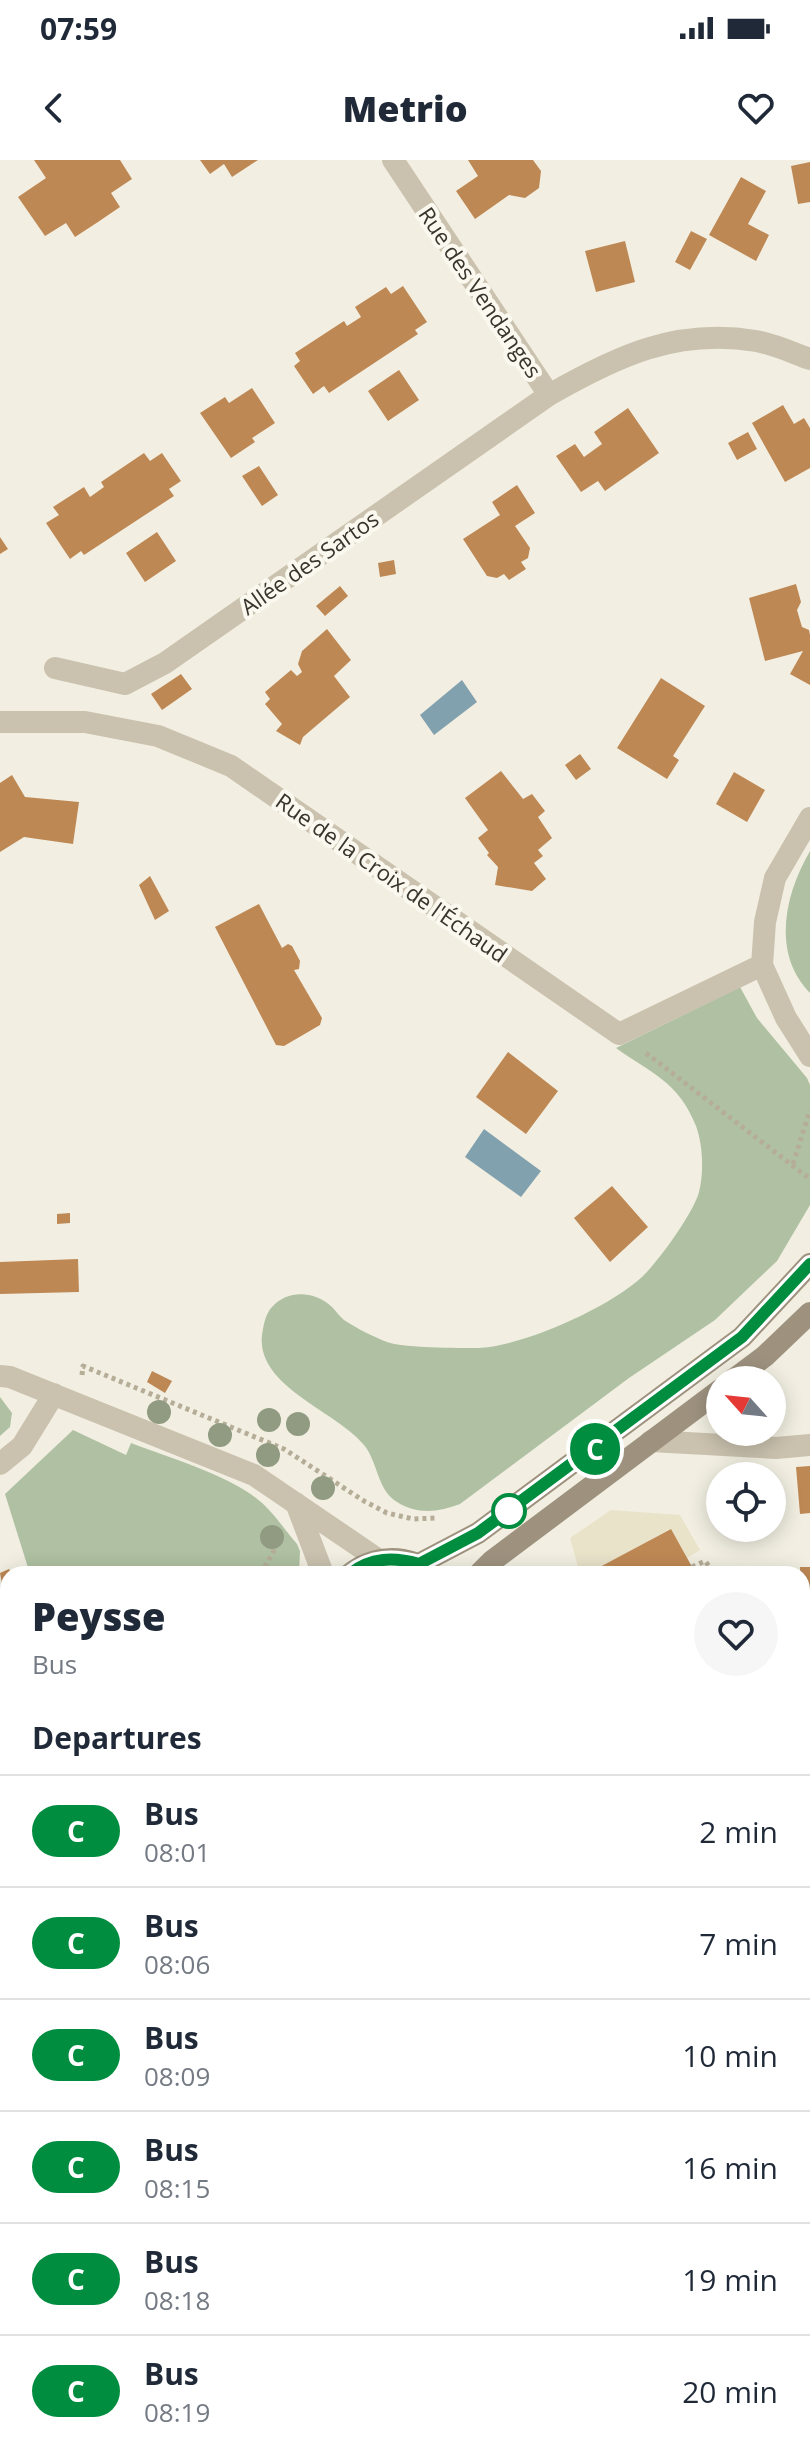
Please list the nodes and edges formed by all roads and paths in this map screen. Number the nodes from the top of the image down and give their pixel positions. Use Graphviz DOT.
graph roads {
  1 [pos="393,160"];
  2 [pos="810,359"];
  3 [pos="549,395"];
  4 [pos="55,668"];
  5 [pos="0,722"];
  6 [pos="810,818"];
  7 [pos="762,965"];
  8 [pos="786,1018"];
  9 [pos="810,1028"];
  10 [pos="619,1034"];
  11 [pos="810,1056"];
  12 [pos="810,1110"];
  13 [pos="793,1164"];
  14 [pos="810,1179"];
  15 [pos="810,1264"];
  16 [pos="810,1313"];
  17 [pos="752,1366"];
  18 [pos="0,1376"];
  19 [pos="64,1398"];
  20 [pos="706,1400"];
  21 [pos="651,1441"];
  22 [pos="810,1445"];
  23 [pos="0,1464"];
  24 [pos="296,1503"];
  25 [pos="447,1517"];
  26 [pos="285,1533"];
  27 [pos="379,1560"];
  28 [pos="266,1566"];
  29 [pos="320,1566"];
  30 [pos="359,1566"];
  31 [pos="418,1566"];
  32 [pos="429,1566"];
  33 [pos="487,1566"];
  1 -- 3 [label="street, Rue des Vendanges"];
  2 -- 3 [label="street, Rue des Vendanges"];
  3 -- 4 [label="street, Allée des Sartos"];
  5 -- 10 [label="street, Rue de la Croix de l'Échaud"];
  6 -- 7 [label="street"];
  7 -- 8 [label="street"];
  7 -- 10 [label="street"];
  8 -- 9 [label="street"];
  8 -- 11 [label="street"];
  10 -- 13 [label="path"];
  12 -- 13 [label="path"];
  13 -- 14 [label="path"];
  15 -- 32 [label="main road"];
  16 -- 17 [label="main road"];
  18 -- 19 [label="street"];
  19 -- 23 [label="street"];
  19 -- 24 [label="street"];
  19 -- 25 [label="path"];
  20 -- 21 [label="main road"];
  21 -- 22 [label="street"];
  21 -- 33 [label="main road"];
  24 -- 27 [label="street"];
  24 -- 29 [label="street"];
  26 -- 28 [label="path"];
  27 -- 30 [label="main road"];
  27 -- 31 [label="main road"];
}
